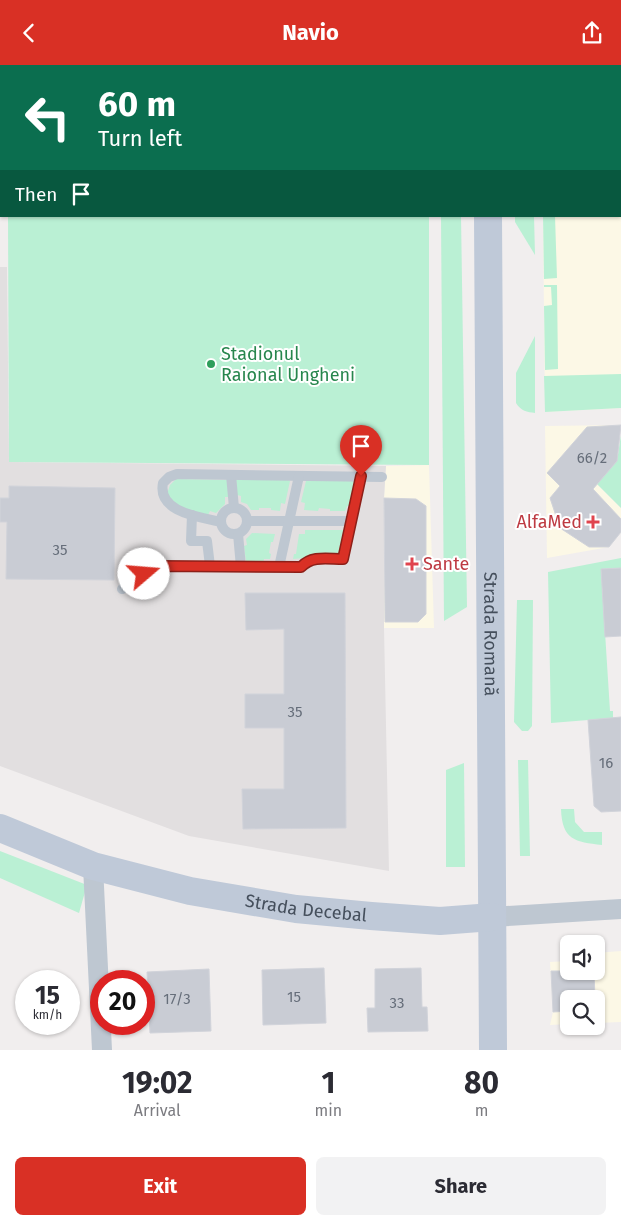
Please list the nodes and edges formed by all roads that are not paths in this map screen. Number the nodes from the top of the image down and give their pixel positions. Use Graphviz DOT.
graph roads {
  1 [pos="488,217"];
  2 [pos="231,475"];
  3 [pos="299,476"];
  4 [pos="361,476"];
  5 [pos="382,477"];
  6 [pos="234,509"];
  7 [pos="192,515"];
  8 [pos="247,521"];
  9 [pos="351,521"];
  10 [pos="222,522"];
  11 [pos="289,522"];
  12 [pos="238,534"];
  13 [pos="210,566"];
  14 [pos="241,567"];
  15 [pos="279,567"];
  16 [pos="122,589"];
  17 [pos="0,828"];
  18 [pos="93,866"];
  19 [pos="621,909"];
  20 [pos="492,917"];
  21 [pos="102,1050"];
  22 [pos="493,1050"];
  1 -- 20 [label="main road, Strada Romană"];
  2 -- 3 [label="lane"];
  2 -- 6 [label="lane"];
  2 -- 7 [label="lane"];
  3 -- 4 [label="lane"];
  3 -- 11 [label="lane"];
  4 -- 5 [label="lane"];
  4 -- 9 [label="lane"];
  6 -- 8 [label="lane"];
  6 -- 10 [label="lane"];
  7 -- 10 [label="lane"];
  7 -- 13 [label="lane"];
  8 -- 11 [label="lane"];
  8 -- 12 [label="lane"];
  9 -- 11 [label="lane"];
  9 -- 15 [label="lane"];
  10 -- 12 [label="lane"];
  11 -- 15 [label="lane"];
  12 -- 14 [label="lane"];
  13 -- 14 [label="lane"];
  13 -- 16 [label="lane"];
  14 -- 15 [label="lane"];
  17 -- 18 [label="main road, Strada Decebal"];
  18 -- 20 [label="main road, Strada Decebal"];
  18 -- 21 [label="street"];
  19 -- 20 [label="street, Strada Decebal"];
  20 -- 22 [label="main road, Strada Romană"];
}
